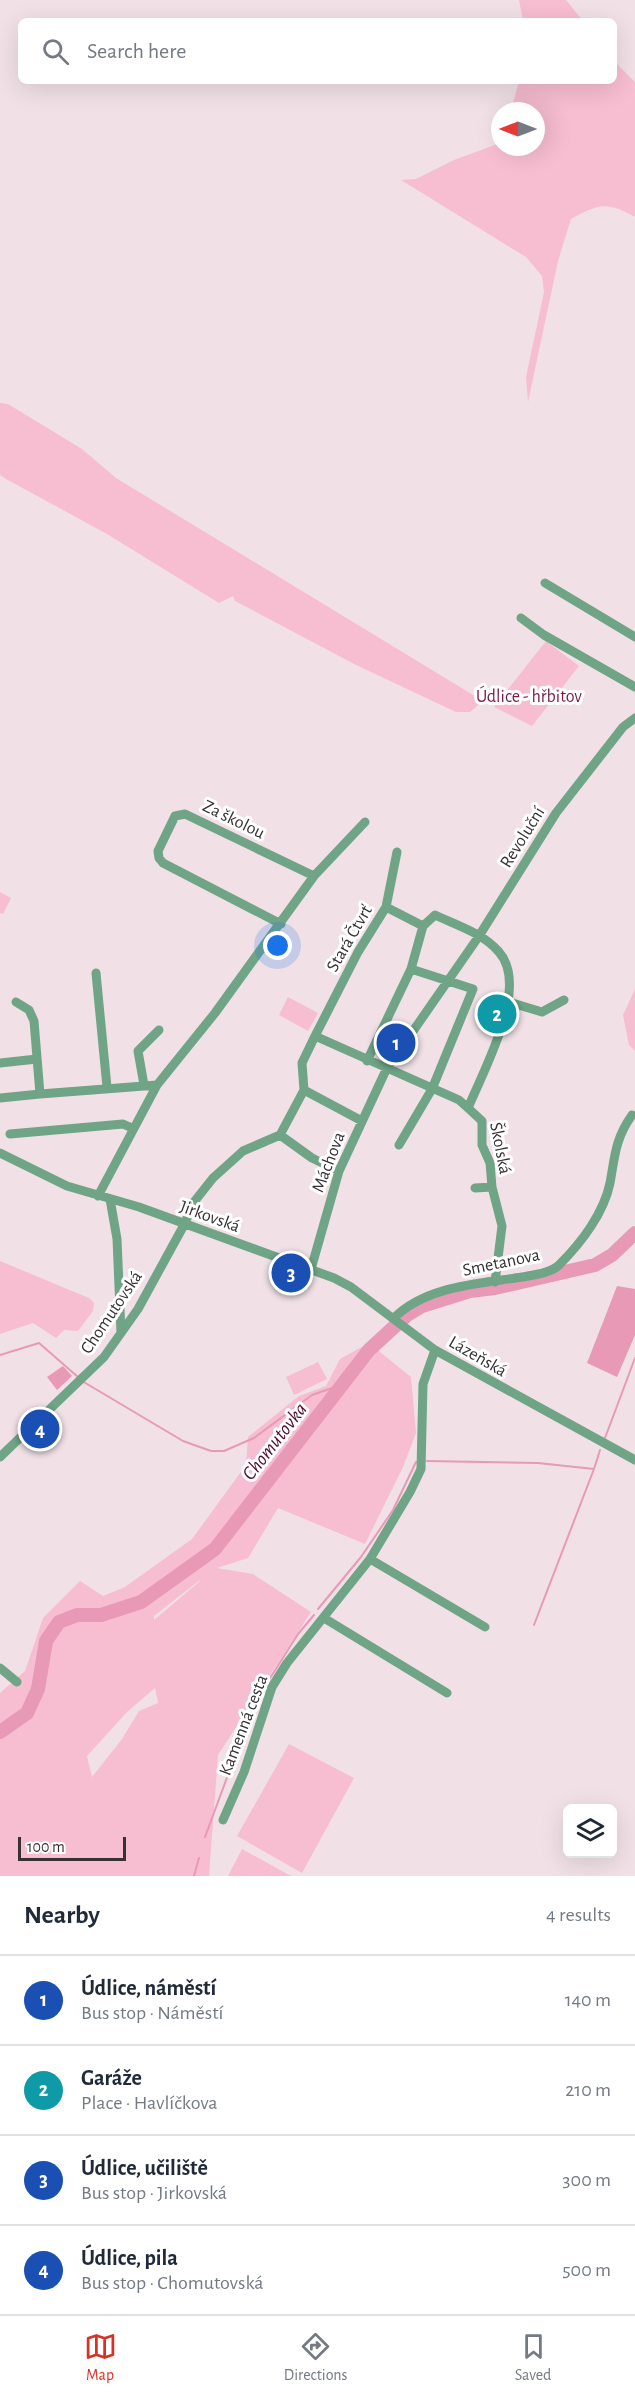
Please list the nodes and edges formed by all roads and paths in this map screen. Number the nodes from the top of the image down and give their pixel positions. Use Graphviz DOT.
graph roads {
  1 [pos="545,583"];
  2 [pos="521,618"];
  3 [pos="635,637"];
  4 [pos="635,687"];
  5 [pos="635,718"];
  6 [pos="365,822"];
  7 [pos="397,852"];
  8 [pos="314,876"];
  9 [pos="386,907"];
  10 [pos="281,924"];
  11 [pos="423,926"];
  12 [pos="479,936"];
  13 [pos="411,969"];
  14 [pos="96,973"];
  15 [pos="447,982"];
  16 [pos="564,1000"];
  17 [pos="16,1002"];
  18 [pos="509,1002"];
  19 [pos="159,1030"];
  20 [pos="315,1036"];
  21 [pos="37,1059"];
  22 [pos="367,1061"];
  23 [pos="0,1063"];
  24 [pos="387,1070"];
  25 [pos="144,1084"];
  26 [pos="157,1085"];
  27 [pos="107,1087"];
  28 [pos="432,1089"];
  29 [pos="304,1090"];
  30 [pos="40,1094"];
  31 [pos="0,1098"];
  32 [pos="468,1107"];
  33 [pos="632,1115"];
  34 [pos="362,1121"];
  35 [pos="132,1128"];
  36 [pos="10,1134"];
  37 [pos="280,1135"];
  38 [pos="399,1145"];
  39 [pos="0,1153"];
  40 [pos="339,1171"];
  41 [pos="492,1186"];
  42 [pos="475,1188"];
  43 [pos="98,1196"];
  44 [pos="110,1199"];
  45 [pos="184,1225"];
  46 [pos="311,1269"];
  47 [pos="495,1282"];
  48 [pos="397,1321"];
  49 [pos="121,1333"];
  50 [pos="435,1350"];
  51 [pos="0,1457"];
  52 [pos="635,1461"];
  53 [pos="370,1559"];
  54 [pos="324,1618"];
  55 [pos="485,1627"];
  56 [pos="0,1668"];
  57 [pos="17,1682"];
  58 [pos="447,1693"];
  59 [pos="223,1820"];
  1 -- 3 [label="street"];
  2 -- 4 [label="street"];
  5 -- 12 [label="street, Revoluční"];
  6 -- 8 [label="street"];
  7 -- 9 [label="street, Stará Čtvrť"];
  8 -- 10 [label="street"];
  8 -- 10 [label="street, Za školou"];
  9 -- 11 [label="street"];
  9 -- 20 [label="street, Stará Čtvrť"];
  10 -- 26 [label="street"];
  11 -- 12 [label="street"];
  11 -- 13 [label="street"];
  12 -- 15 [label="street, Revoluční"];
  12 -- 18 [label="street"];
  13 -- 15 [label="street"];
  13 -- 22 [label="street"];
  14 -- 27 [label="street"];
  15 -- 24 [label="street, Máchova"];
  15 -- 28 [label="street"];
  16 -- 18 [label="street"];
  17 -- 21 [label="street"];
  18 -- 32 [label="street"];
  19 -- 25 [label="street"];
  20 -- 22 [label="street"];
  20 -- 29 [label="street, Stará Čtvrť"];
  21 -- 23 [label="street"];
  21 -- 30 [label="street"];
  22 -- 24 [label="street, Školská"];
  24 -- 28 [label="street, Školská"];
  24 -- 34 [label="street, Máchova"];
  25 -- 26 [label="street"];
  25 -- 27 [label="street"];
  26 -- 35 [label="street"];
  27 -- 30 [label="street"];
  28 -- 32 [label="street, Školská"];
  28 -- 38 [label="street"];
  29 -- 34 [label="street"];
  29 -- 37 [label="street"];
  30 -- 31 [label="street"];
  32 -- 41 [label="street, Školská"];
  33 -- 47 [label="street, Smetanova"];
  34 -- 40 [label="street, Máchova"];
  35 -- 36 [label="street"];
  35 -- 43 [label="street"];
  37 -- 40 [label="street"];
  37 -- 45 [label="street, Chomutovská"];
  39 -- 43 [label="street, Jirkovská"];
  40 -- 46 [label="street, Máchova"];
  41 -- 42 [label="street, Školská"];
  41 -- 47 [label="street"];
  43 -- 44 [label="street, Jirkovská"];
  44 -- 45 [label="street, Jirkovská"];
  44 -- 49 [label="street"];
  45 -- 46 [label="street, Jirkovská"];
  45 -- 49 [label="street, Chomutovská"];
  46 -- 48 [label="street, Lázeňská"];
  47 -- 48 [label="street, Smetanova"];
  48 -- 50 [label="street, Lázeňská"];
  49 -- 51 [label="street, Chomutovská"];
  50 -- 52 [label="street, Lázeňská"];
  50 -- 53 [label="street, Kamenná cesta"];
  53 -- 54 [label="street, Kamenná cesta"];
  53 -- 55 [label="street"];
  54 -- 58 [label="street"];
  54 -- 59 [label="street, Kamenná cesta"];
  56 -- 57 [label="street"];
}
